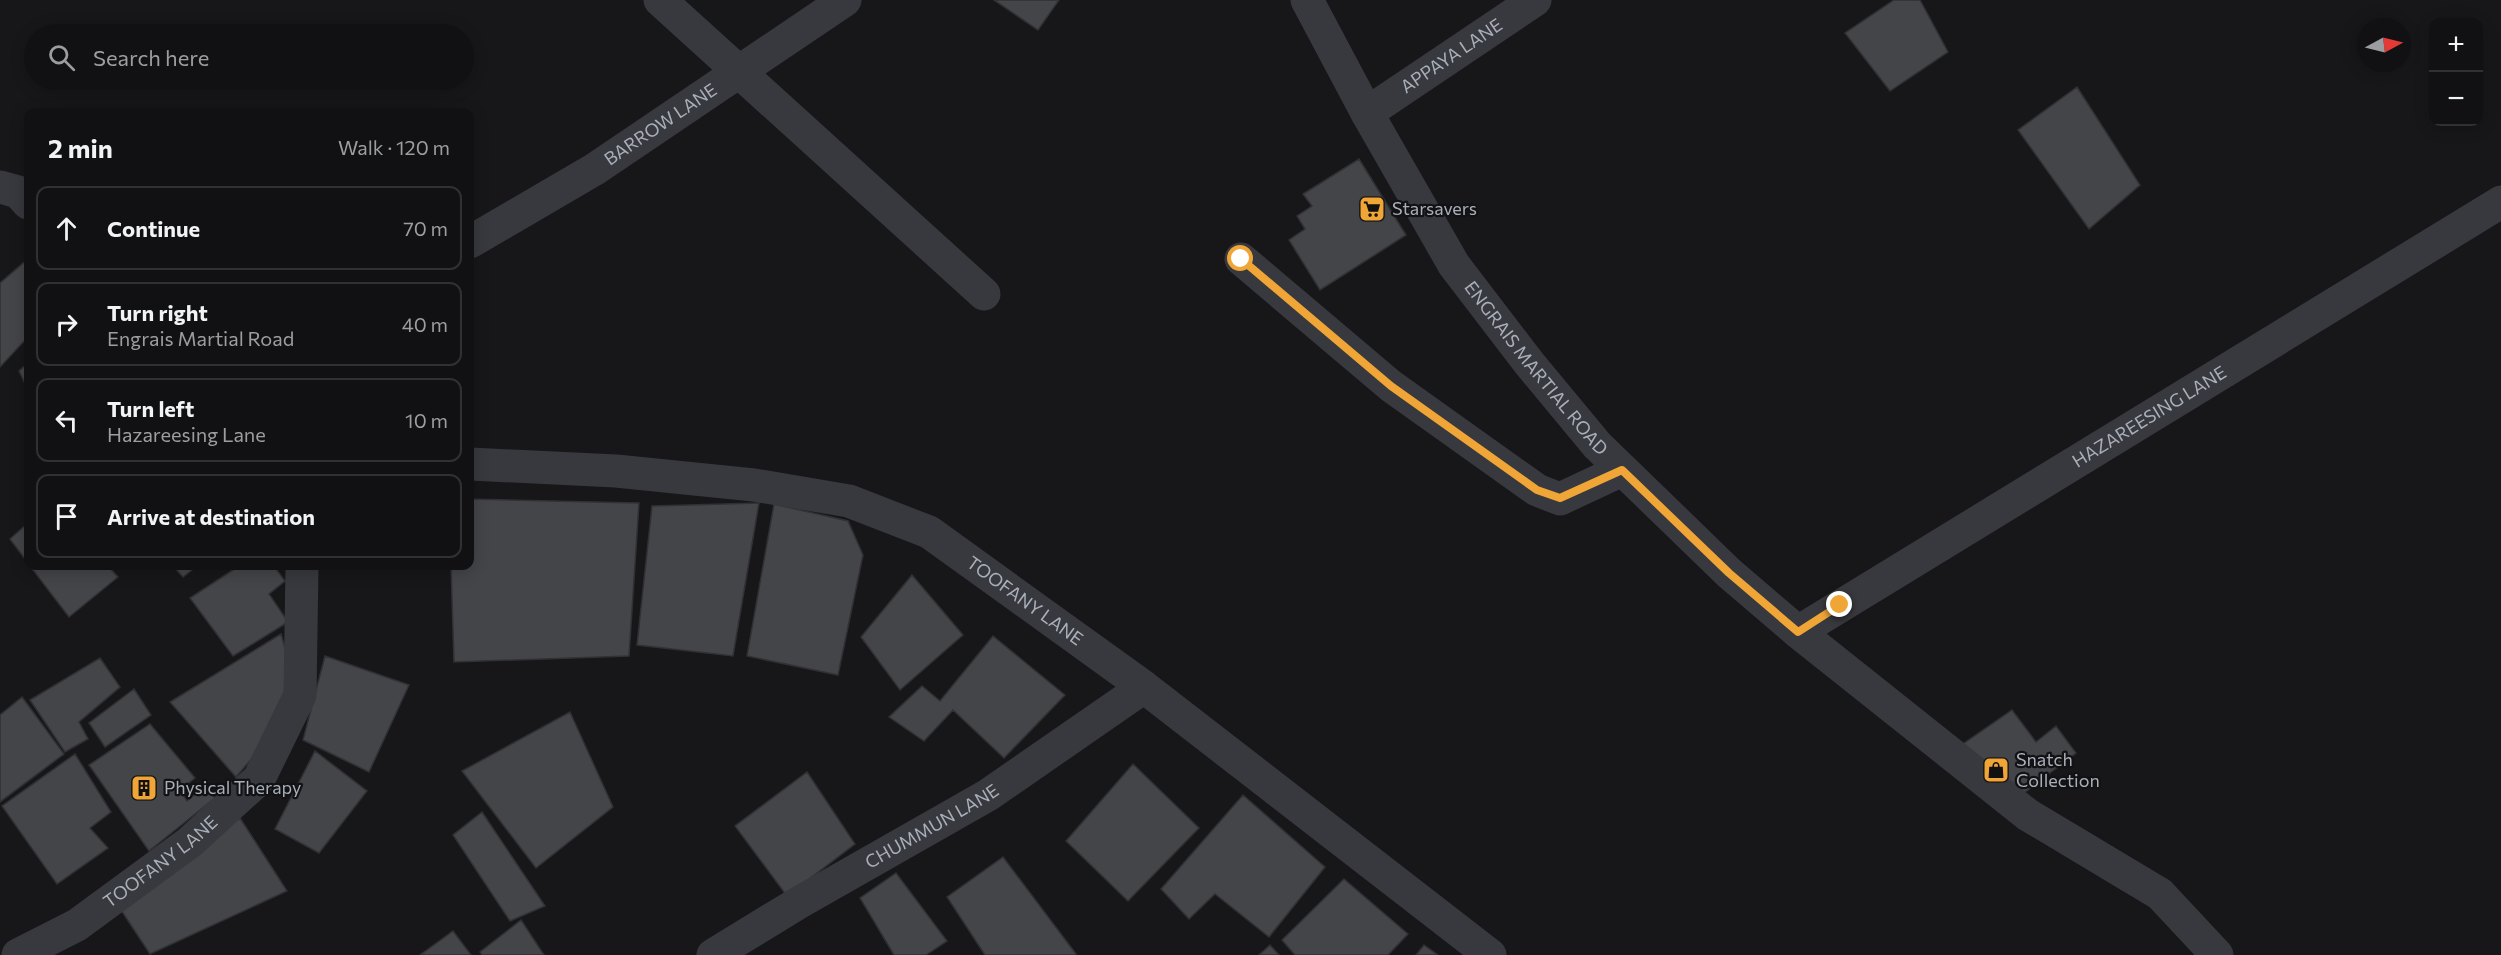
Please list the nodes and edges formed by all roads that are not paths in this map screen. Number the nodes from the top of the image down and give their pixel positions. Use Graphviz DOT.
graph roads {
  1 [pos="660,0"];
  2 [pos="844,0"];
  3 [pos="1306,0"];
  4 [pos="1535,0"];
  5 [pos="738,72"];
  6 [pos="1367,113"];
  7 [pos="0,187"];
  8 [pos="24,199"];
  9 [pos="2501,202"];
  10 [pos="474,240"];
  11 [pos="1241,259"];
  12 [pos="984,294"];
  13 [pos="474,464"];
  14 [pos="1622,470"];
  15 [pos="302,570"];
  16 [pos="1798,632"];
  17 [pos="1144,687"];
  18 [pos="18,955"];
  19 [pos="713,955"];
  20 [pos="1490,955"];
  21 [pos="2217,955"];
  1 -- 5 [label="street"];
  2 -- 5 [label="street, BARROW LANE"];
  3 -- 6 [label="street, ENGRAIS MARTIAL ROAD"];
  4 -- 6 [label="street, APPAYA LANE"];
  5 -- 10 [label="street, BARROW LANE"];
  5 -- 12 [label="street"];
  6 -- 14 [label="street, ENGRAIS MARTIAL ROAD"];
  7 -- 8 [label="street"];
  9 -- 16 [label="street, HAZAREESING LANE"];
  11 -- 14 [label="street"];
  13 -- 17 [label="street, TOOFANY LANE"];
  14 -- 16 [label="street, ENGRAIS MARTIAL ROAD"];
  15 -- 18 [label="street, TOOFANY LANE"];
  16 -- 21 [label="street, ENGRAIS MARTIAL ROAD"];
  17 -- 19 [label="street, CHUMMUN LANE"];
  17 -- 20 [label="street, TOOFANY LANE"];
}
